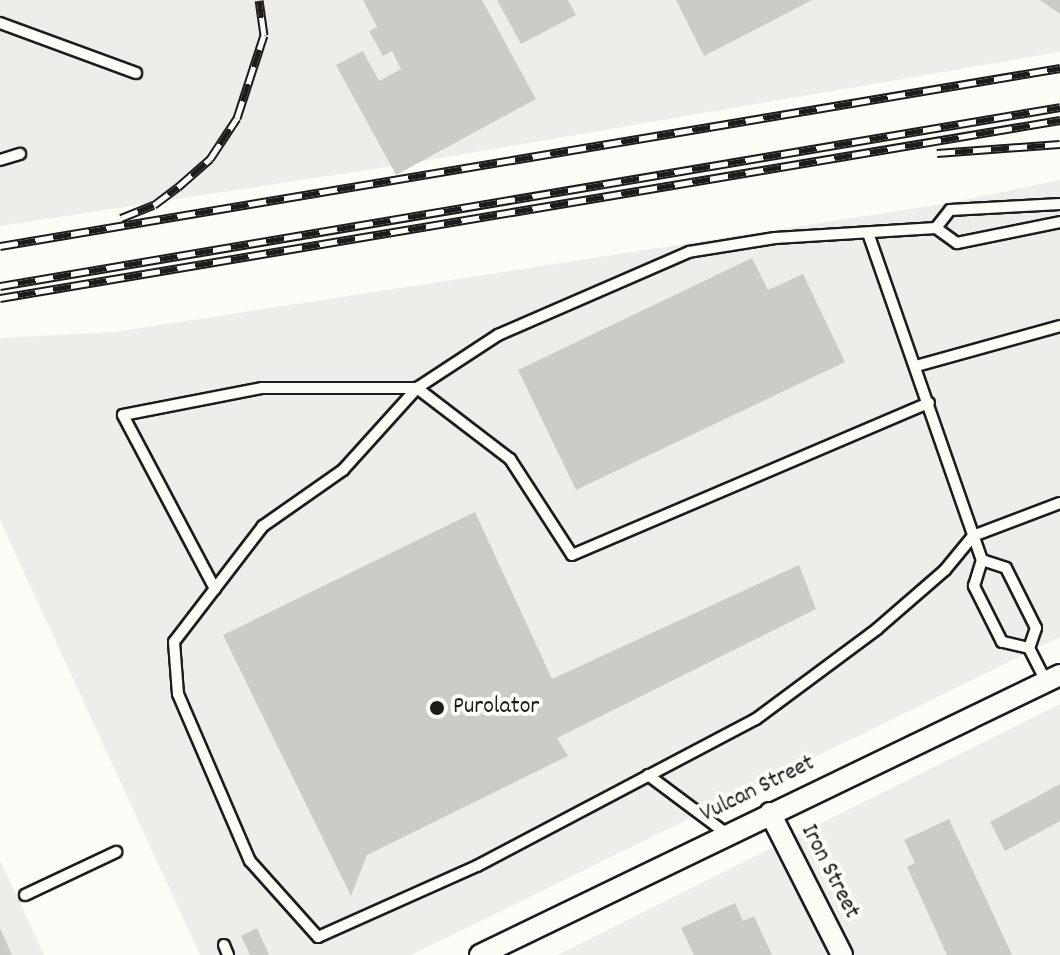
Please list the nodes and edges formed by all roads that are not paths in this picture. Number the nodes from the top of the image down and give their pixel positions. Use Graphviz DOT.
graph roads {
  1 [pos="0,23"];
  2 [pos="136,73"];
  3 [pos="20,154"];
  4 [pos="0,160"];
  5 [pos="1060,204"];
  6 [pos="1060,222"];
  7 [pos="936,228"];
  8 [pos="868,233"];
  9 [pos="1060,326"];
  10 [pos="916,366"];
  11 [pos="417,388"];
  12 [pos="929,403"];
  13 [pos="1060,503"];
  14 [pos="973,536"];
  15 [pos="982,560"];
  16 [pos="215,589"];
  17 [pos="1029,648"];
  18 [pos="1053,678"];
  19 [pos="648,775"];
  20 [pos="770,813"];
  21 [pos="727,834"];
  22 [pos="116,852"];
  23 [pos="25,895"];
  24 [pos="480,955"];
  25 [pos="842,955"];
  1 -- 2 [label="lane"];
  3 -- 4 [label="lane"];
  5 -- 7 [label="lane"];
  6 -- 7 [label="lane"];
  7 -- 8 [label="lane"];
  8 -- 10 [label="lane"];
  8 -- 11 [label="lane"];
  9 -- 10 [label="lane"];
  10 -- 12 [label="lane"];
  11 -- 12 [label="lane"];
  11 -- 16 [label="lane"];
  11 -- 16 [label="lane"];
  12 -- 14 [label="lane"];
  13 -- 14 [label="lane"];
  14 -- 15 [label="lane"];
  14 -- 19 [label="lane"];
  15 -- 17 [label="lane"];
  15 -- 17 [label="lane"];
  16 -- 19 [label="lane"];
  17 -- 18 [label="lane"];
  18 -- 20 [label="street, Vulcan Street"];
  19 -- 21 [label="lane"];
  20 -- 21 [label="street, Vulcan Street"];
  20 -- 25 [label="street, Iron Street"];
  21 -- 24 [label="street, Vulcan Street"];
  22 -- 23 [label="lane"];
}
